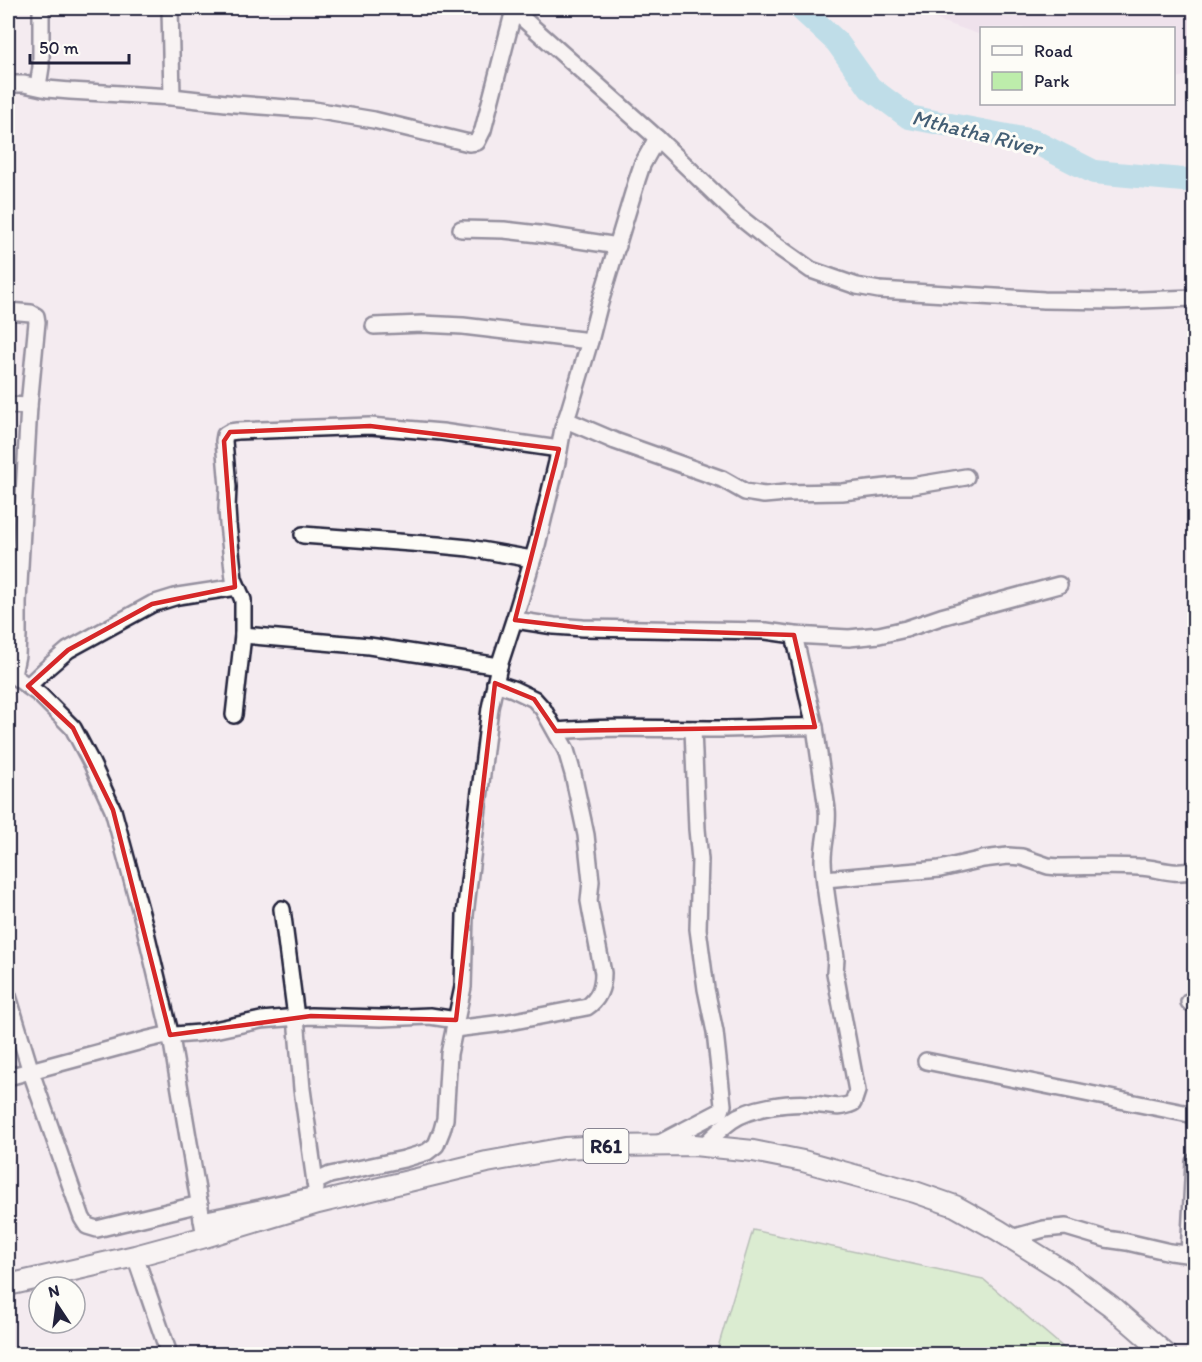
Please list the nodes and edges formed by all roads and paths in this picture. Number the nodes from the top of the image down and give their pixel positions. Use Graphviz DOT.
graph roads {
  1 [pos="41,8"];
  2 [pos="170,8"];
  3 [pos="513,9"];
  4 [pos="8,84"];
  5 [pos="38,86"];
  6 [pos="172,97"];
  7 [pos="657,138"];
  8 [pos="461,229"];
  9 [pos="618,246"];
  10 [pos="1194,298"];
  11 [pos="8,311"];
  12 [pos="374,326"];
  13 [pos="590,341"];
  14 [pos="8,405"];
  15 [pos="29,406"];
  16 [pos="566,420"];
  17 [pos="559,449"];
  18 [pos="966,477"];
  19 [pos="303,535"];
  20 [pos="532,559"];
  21 [pos="1059,585"];
  22 [pos="237,587"];
  23 [pos="514,620"];
  24 [pos="243,635"];
  25 [pos="794,635"];
  26 [pos="499,666"];
  27 [pos="10,674"];
  28 [pos="495,683"];
  29 [pos="28,686"];
  30 [pos="234,715"];
  31 [pos="815,727"];
  32 [pos="693,729"];
  33 [pos="556,732"];
  34 [pos="1194,870"];
  35 [pos="825,879"];
  36 [pos="282,909"];
  37 [pos="8,996"];
  38 [pos="296,1017"];
  39 [pos="455,1025"];
  40 [pos="170,1035"];
  41 [pos="926,1061"];
  42 [pos="31,1072"];
  43 [pos="8,1077"];
  44 [pos="1194,1115"];
  45 [pos="656,1145"];
  46 [pos="703,1146"];
  47 [pos="1194,1162"];
  48 [pos="317,1193"];
  49 [pos="200,1204"];
  50 [pos="204,1229"];
  51 [pos="1011,1238"];
  52 [pos="1192,1255"];
  53 [pos="135,1256"];
  54 [pos="8,1284"];
  55 [pos="169,1354"];
  56 [pos="1166,1354"];
  1 -- 5 [label="street"];
  2 -- 6 [label="street"];
  3 -- 6 [label="street"];
  3 -- 7 [label="street"];
  4 -- 5 [label="street"];
  5 -- 6 [label="street"];
  7 -- 9 [label="street"];
  7 -- 10 [label="street"];
  8 -- 9 [label="street"];
  9 -- 13 [label="street"];
  11 -- 15 [label="street"];
  12 -- 13 [label="street"];
  13 -- 16 [label="street"];
  14 -- 15 [label="street"];
  15 -- 27 [label="street"];
  16 -- 17 [label="street"];
  16 -- 18 [label="street"];
  17 -- 20 [label="street"];
  17 -- 22 [label="street"];
  19 -- 20 [label="street"];
  20 -- 23 [label="street"];
  21 -- 25 [label="street"];
  22 -- 24 [label="street"];
  22 -- 29 [label="street"];
  23 -- 25 [label="street"];
  23 -- 26 [label="street"];
  24 -- 26 [label="street"];
  24 -- 30 [label="street"];
  25 -- 31 [label="street"];
  26 -- 28 [label="street"];
  27 -- 29 [label="street"];
  28 -- 33 [label="street"];
  28 -- 39 [label="street"];
  29 -- 40 [label="street"];
  31 -- 32 [label="street"];
  31 -- 35 [label="street"];
  32 -- 33 [label="street"];
  32 -- 45 [label="street"];
  33 -- 39 [label="street"];
  34 -- 35 [label="street"];
  35 -- 46 [label="street"];
  36 -- 38 [label="street"];
  37 -- 42 [label="street"];
  38 -- 39 [label="street"];
  38 -- 40 [label="street"];
  38 -- 48 [label="street"];
  39 -- 48 [label="street"];
  40 -- 42 [label="street"];
  40 -- 49 [label="street"];
  41 -- 44 [label="street"];
  42 -- 43 [label="street"];
  42 -- 49 [label="street"];
  45 -- 46 [label="main road, R61"];
  45 -- 48 [label="main road, R61"];
  46 -- 51 [label="main road, R61"];
  47 -- 52 [label="street"];
  48 -- 50 [label="main road, R61"];
  49 -- 50 [label="street"];
  50 -- 53 [label="main road, R61"];
  51 -- 52 [label="street"];
  51 -- 56 [label="main road, R61"];
  53 -- 54 [label="main road, R61"];
  53 -- 55 [label="street"];
}
